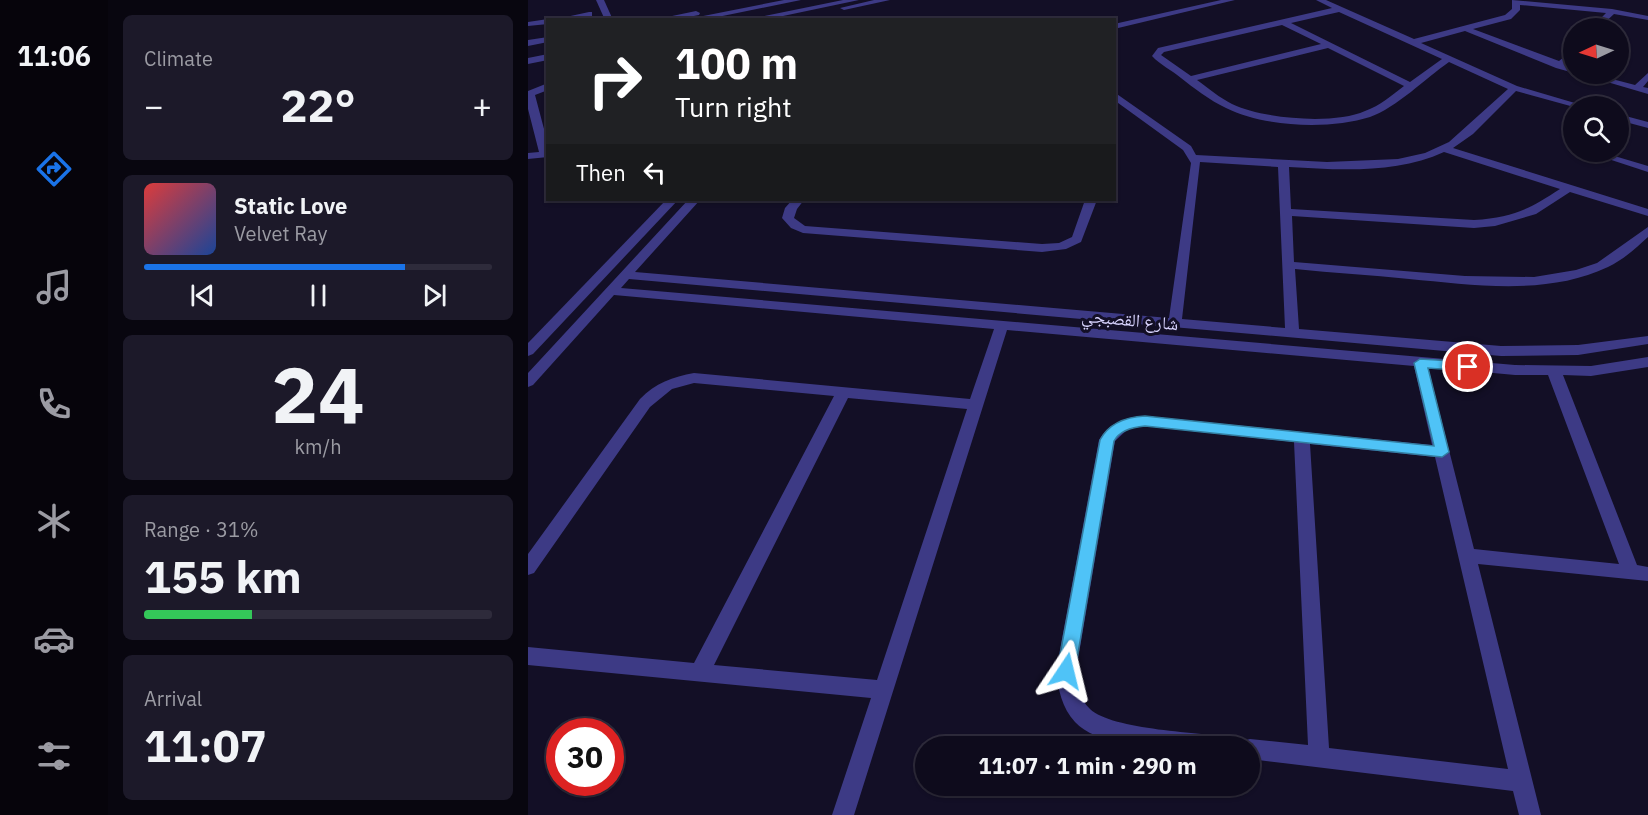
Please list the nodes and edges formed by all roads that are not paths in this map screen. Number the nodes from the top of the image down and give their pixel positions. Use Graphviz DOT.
graph roads {
  1 [pos="600,0"];
  2 [pos="766,0"];
  3 [pos="797,0"];
  4 [pos="855,0"];
  5 [pos="886,0"];
  6 [pos="1231,0"];
  7 [pos="1320,0"];
  8 [pos="1517,1"];
  9 [pos="1340,9"];
  10 [pos="1612,11"];
  11 [pos="588,14"];
  12 [pos="567,18"];
  13 [pos="608,18"];
  14 [pos="668,18"];
  15 [pos="698,18"];
  16 [pos="760,18"];
  17 [pos="792,18"];
  18 [pos="1605,18"];
  19 [pos="1648,18"];
  20 [pos="546,21"];
  21 [pos="1283,22"];
  22 [pos="528,24"];
  23 [pos="1116,27"];
  24 [pos="1467,29"];
  25 [pos="546,39"];
  26 [pos="528,42"];
  27 [pos="1413,42"];
  28 [pos="546,45"];
  29 [pos="1329,45"];
  30 [pos="528,48"];
  31 [pos="546,57"];
  32 [pos="1448,59"];
  33 [pos="528,61"];
  34 [pos="1563,62"];
  35 [pos="546,64"];
  36 [pos="1559,66"];
  37 [pos="528,67"];
  38 [pos="1563,67"];
  39 [pos="1648,75"];
  40 [pos="1188,80"];
  41 [pos="1622,84"];
  42 [pos="1410,85"];
  43 [pos="546,87"];
  44 [pos="1514,88"];
  45 [pos="1637,88"];
  46 [pos="1648,91"];
  47 [pos="1116,96"];
  48 [pos="1563,101"];
  49 [pos="1629,120"];
  50 [pos="1648,125"];
  51 [pos="1442,148"];
  52 [pos="546,154"];
  53 [pos="528,156"];
  54 [pos="1194,158"];
  55 [pos="1283,162"];
  56 [pos="1625,162"];
  57 [pos="1648,169"];
  58 [pos="1569,188"];
  59 [pos="797,201"];
  60 [pos="1090,201"];
  61 [pos="691,203"];
  62 [pos="667,205"];
  63 [pos="1286,212"];
  64 [pos="1648,213"];
  65 [pos="1648,231"];
  66 [pos="1288,265"];
  67 [pos="623,276"];
  68 [pos="670,280"];
  69 [pos="609,291"];
  70 [pos="658,296"];
  71 [pos="1074,315"];
  72 [pos="1175,323"];
  73 [pos="1001,327"];
  74 [pos="1070,333"];
  75 [pos="1292,333"];
  76 [pos="1648,340"];
  77 [pos="528,351"];
  78 [pos="1420,363"];
  79 [pos="1648,363"];
  80 [pos="1554,371"];
  81 [pos="528,382"];
  82 [pos="843,393"];
  83 [pos="975,405"];
  84 [pos="1302,438"];
  85 [pos="1442,452"];
  86 [pos="1467,556"];
  87 [pos="528,568"];
  88 [pos="1639,573"];
  89 [pos="528,656"];
  90 [pos="700,672"];
  91 [pos="884,690"];
  92 [pos="1142,736"];
  93 [pos="1260,750"];
  94 [pos="1319,757"];
  95 [pos="1522,781"];
  96 [pos="843,815"];
  97 [pos="1530,815"];
  1 -- 13 [label="street"];
  2 -- 14 [label="street"];
  3 -- 15 [label="street"];
  4 -- 16 [label="street"];
  5 -- 17 [label="street"];
  6 -- 23 [label="street"];
  7 -- 9 [label="street"];
  8 -- 10 [label="street"];
  8 -- 24 [label="street"];
  9 -- 21 [label="street"];
  9 -- 27 [label="street"];
  10 -- 18 [label="street"];
  10 -- 19 [label="street"];
  11 -- 12 [label="street"];
  20 -- 22 [label="street"];
  21 -- 29 [label="street"];
  21 -- 40 [label="street"];
  24 -- 27 [label="street"];
  24 -- 36 [label="street"];
  25 -- 26 [label="street"];
  27 -- 32 [label="street"];
  28 -- 30 [label="street"];
  29 -- 40 [label="street"];
  29 -- 42 [label="street"];
  31 -- 33 [label="street"];
  32 -- 42 [label="street"];
  32 -- 44 [label="street"];
  34 -- 36 [label="street"];
  35 -- 37 [label="street"];
  36 -- 38 [label="street"];
  39 -- 45 [label="street"];
  40 -- 42 [label="street"];
  41 -- 45 [label="street"];
  43 -- 52 [label="street"];
  44 -- 48 [label="street"];
  44 -- 51 [label="street"];
  45 -- 46 [label="street"];
  47 -- 54 [label="street"];
  49 -- 50 [label="street"];
  51 -- 55 [label="street"];
  51 -- 58 [label="street"];
  52 -- 53 [label="street"];
  54 -- 55 [label="street"];
  54 -- 72 [label="street"];
  55 -- 63 [label="street"];
  56 -- 57 [label="street"];
  58 -- 63 [label="street"];
  58 -- 64 [label="street"];
  59 -- 60 [label="street"];
  61 -- 62 [label="street"];
  61 -- 67 [label="street"];
  62 -- 77 [label="street"];
  63 -- 66 [label="street"];
  65 -- 66 [label="street"];
  66 -- 75 [label="street"];
  67 -- 68 [label="street, شارع القصبجي"];
  67 -- 69 [label="street"];
  68 -- 70 [label="street"];
  68 -- 71 [label="street, شارع القصبجي"];
  69 -- 70 [label="street, شارع القصبجي"];
  69 -- 81 [label="street"];
  70 -- 73 [label="street, شارع القصبجي"];
  71 -- 72 [label="street, شارع القصبجي"];
  71 -- 74 [label="street"];
  72 -- 75 [label="street, شارع القصبجي"];
  73 -- 74 [label="street, شارع القصبجي"];
  73 -- 83 [label="street"];
  74 -- 78 [label="street, شارع القصبجي"];
  75 -- 76 [label="street, شارع القصبجي"];
  78 -- 80 [label="street, شارع القصبجي"];
  78 -- 85 [label="street"];
  79 -- 80 [label="street, شارع القصبجي"];
  80 -- 88 [label="street"];
  82 -- 83 [label="street"];
  82 -- 87 [label="street"];
  82 -- 90 [label="street"];
  83 -- 91 [label="street"];
  84 -- 85 [label="street"];
  84 -- 92 [label="street"];
  84 -- 94 [label="street"];
  85 -- 86 [label="street"];
  86 -- 88 [label="street"];
  86 -- 95 [label="street"];
  89 -- 90 [label="street"];
  90 -- 91 [label="street"];
  91 -- 96 [label="street"];
  93 -- 94 [label="street"];
  94 -- 95 [label="street"];
  95 -- 97 [label="street"];
}
